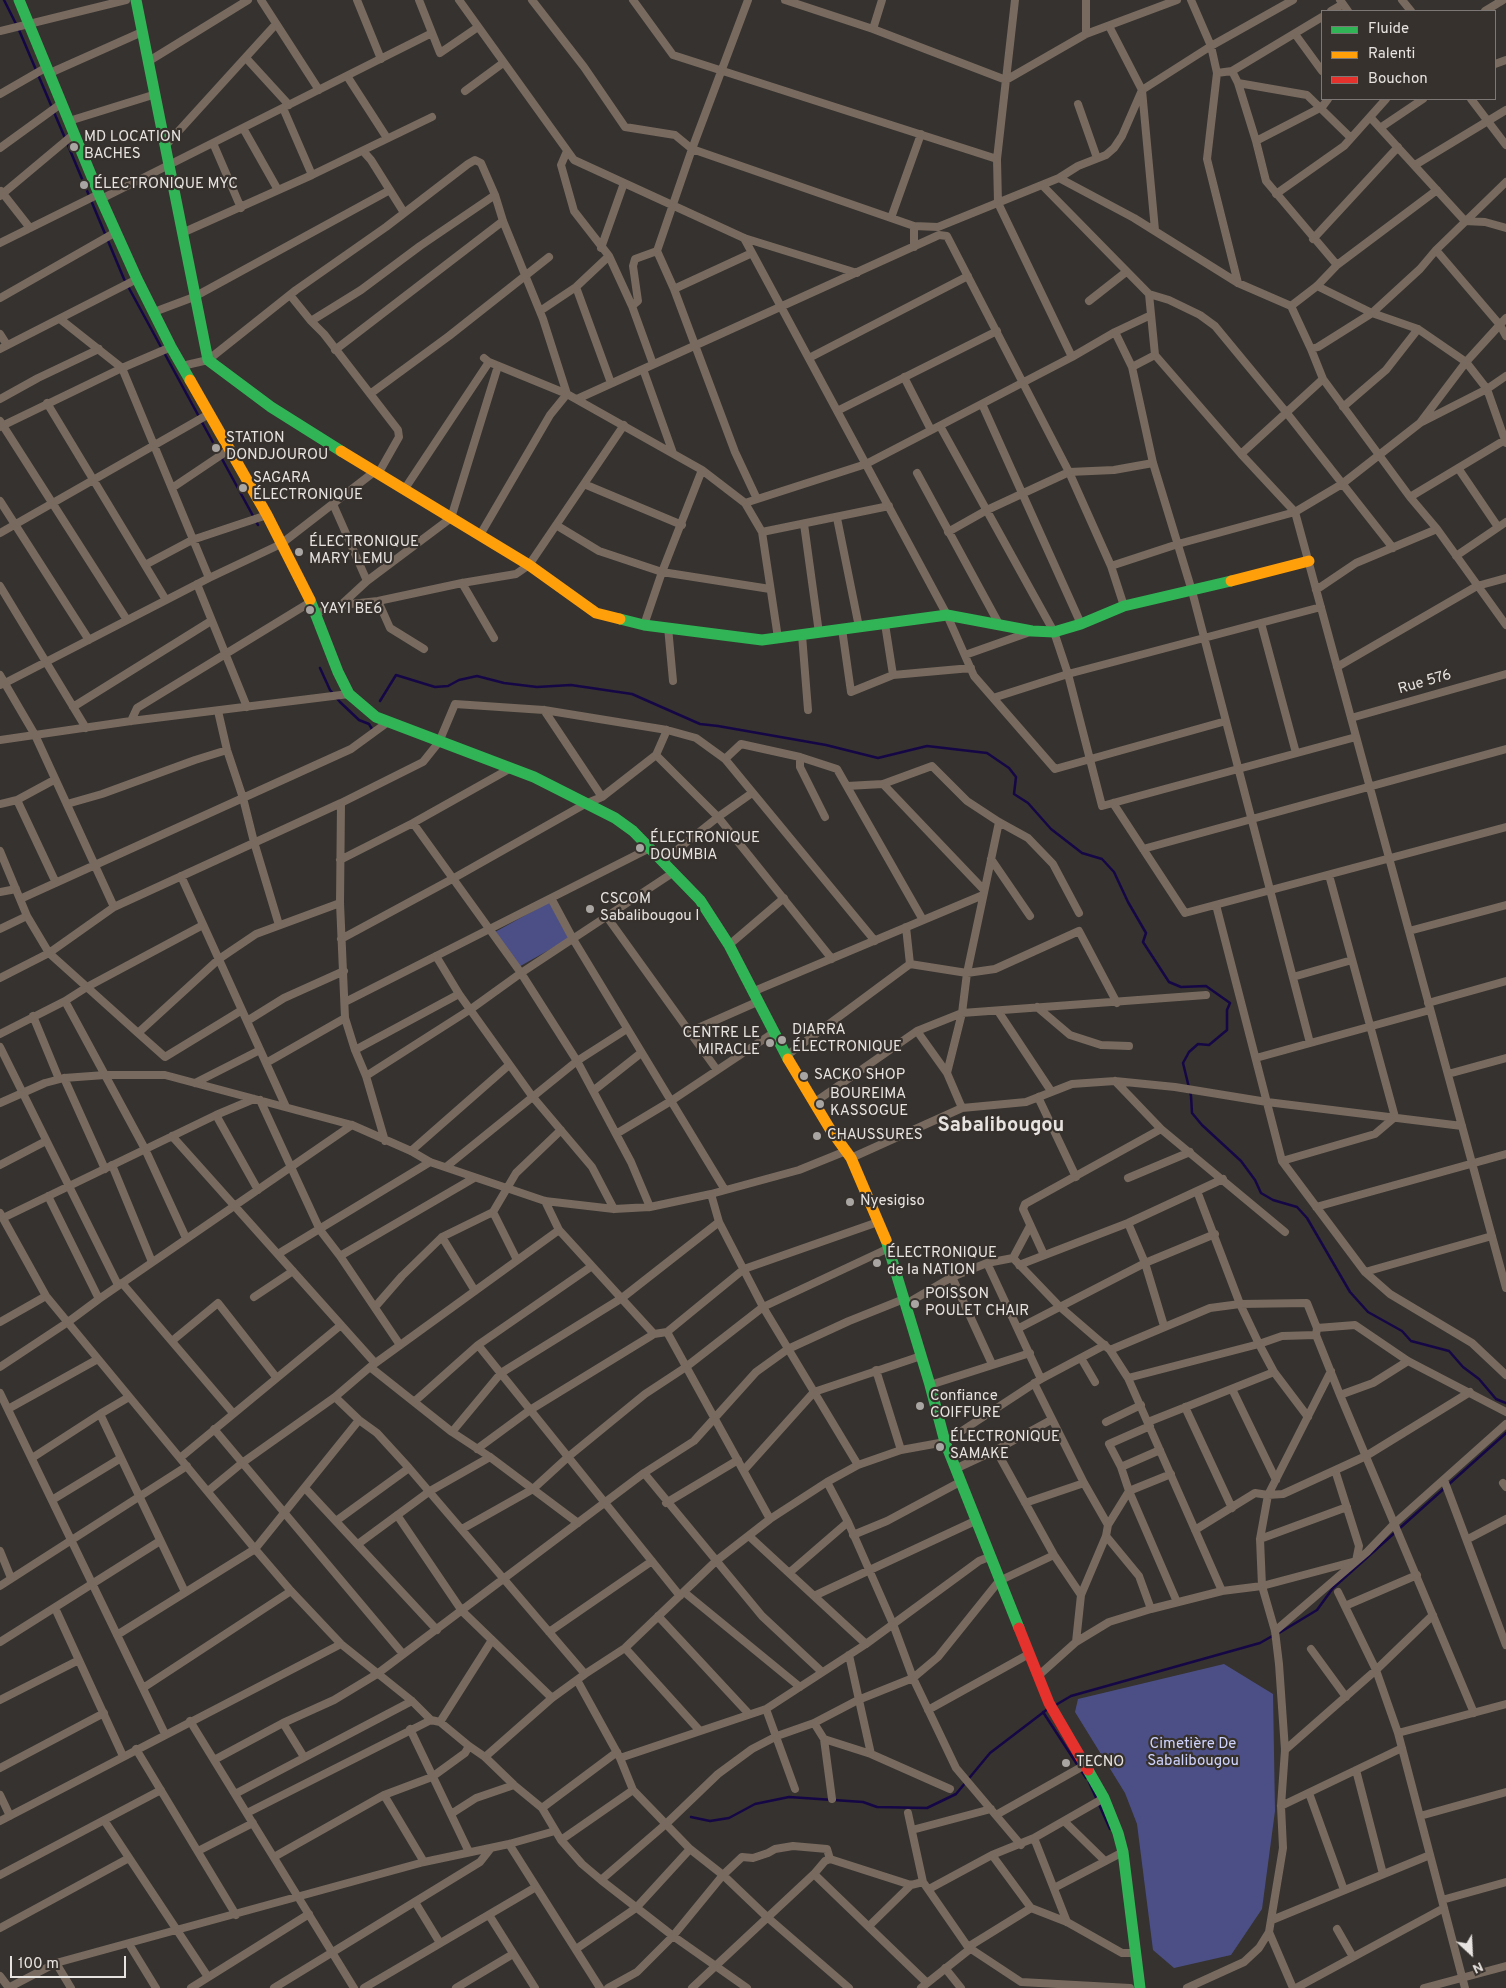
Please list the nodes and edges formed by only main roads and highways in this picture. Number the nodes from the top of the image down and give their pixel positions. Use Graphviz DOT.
graph roads {
  1 [pos="136,0"];
  2 [pos="23,3"];
  3 [pos="1309,561"];
  4 [pos="1140,1988"];
  1 -- 3 [label="main road"];
  2 -- 4 [label="main road"];
}
